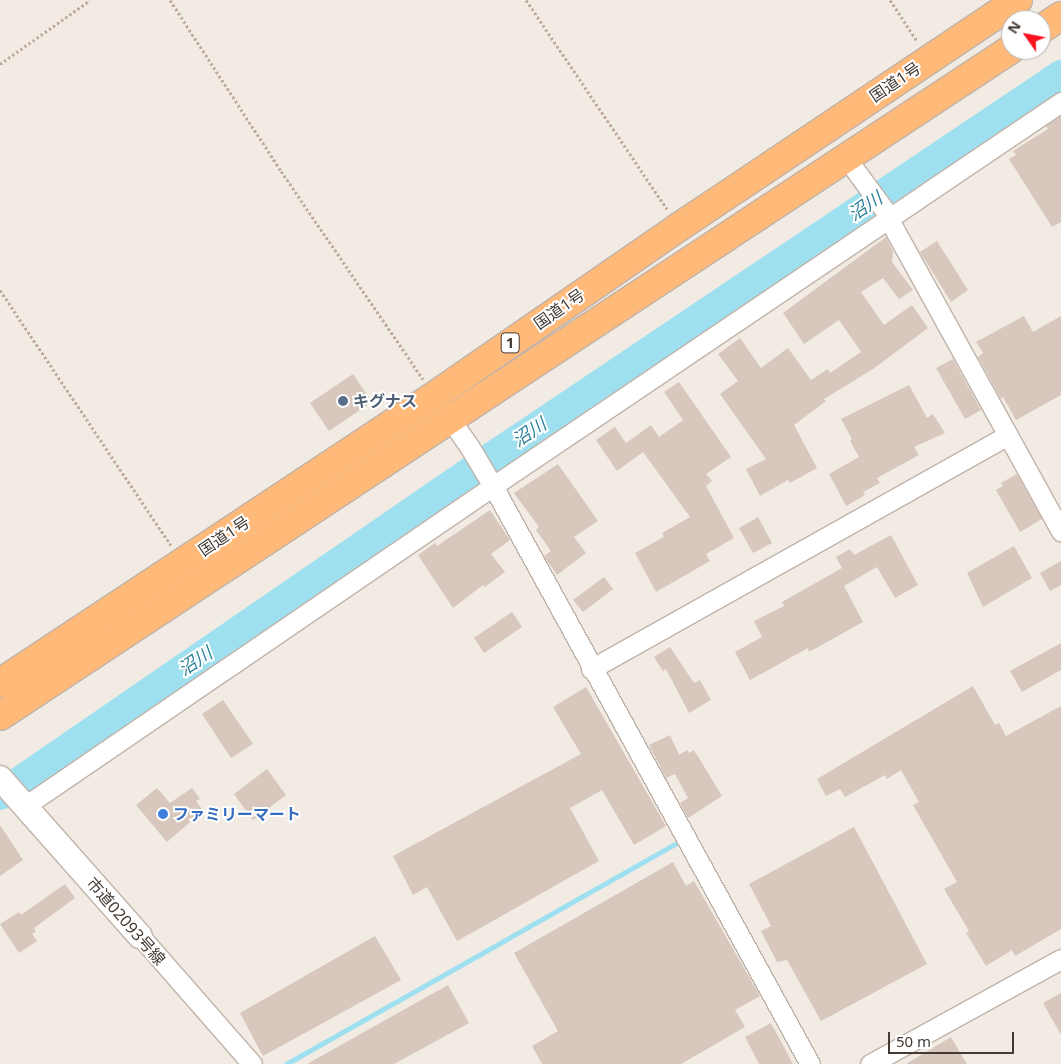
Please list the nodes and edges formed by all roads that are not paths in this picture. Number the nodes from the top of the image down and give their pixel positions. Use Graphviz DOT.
graph roads {
  1 [pos="1018,0"];
  2 [pos="1001,57"];
  3 [pos="1061,102"];
  4 [pos="854,168"];
  5 [pos="887,215"];
  6 [pos="450,419"];
  7 [pos="1008,435"];
  8 [pos="492,484"];
  9 [pos="1061,531"];
  10 [pos="591,668"];
  11 [pos="0,683"];
  12 [pos="0,716"];
  13 [pos="0,778"];
  14 [pos="23,804"];
  15 [pos="140,936"];
  16 [pos="1061,959"];
  17 [pos="252,1064"];
  18 [pos="810,1064"];
  19 [pos="870,1064"];
  1 -- 11 [label="highway, 国道1号 / 1"];
  2 -- 4 [label="highway, 国道1号 / 1"];
  3 -- 5 [label="street"];
  4 -- 5 [label="street"];
  4 -- 6 [label="highway, 国道1号 / 1"];
  5 -- 7 [label="street"];
  5 -- 8 [label="street"];
  6 -- 8 [label="street"];
  6 -- 12 [label="highway, 国道1号 / 1"];
  7 -- 9 [label="street"];
  7 -- 10 [label="street"];
  8 -- 10 [label="street"];
  8 -- 14 [label="street"];
  10 -- 18 [label="street"];
  13 -- 14 [label="street, 市道02093号線"];
  14 -- 15 [label="street, 市道02093号線"];
  15 -- 17 [label="street, 市道02093号線"];
  16 -- 19 [label="street"];
}
